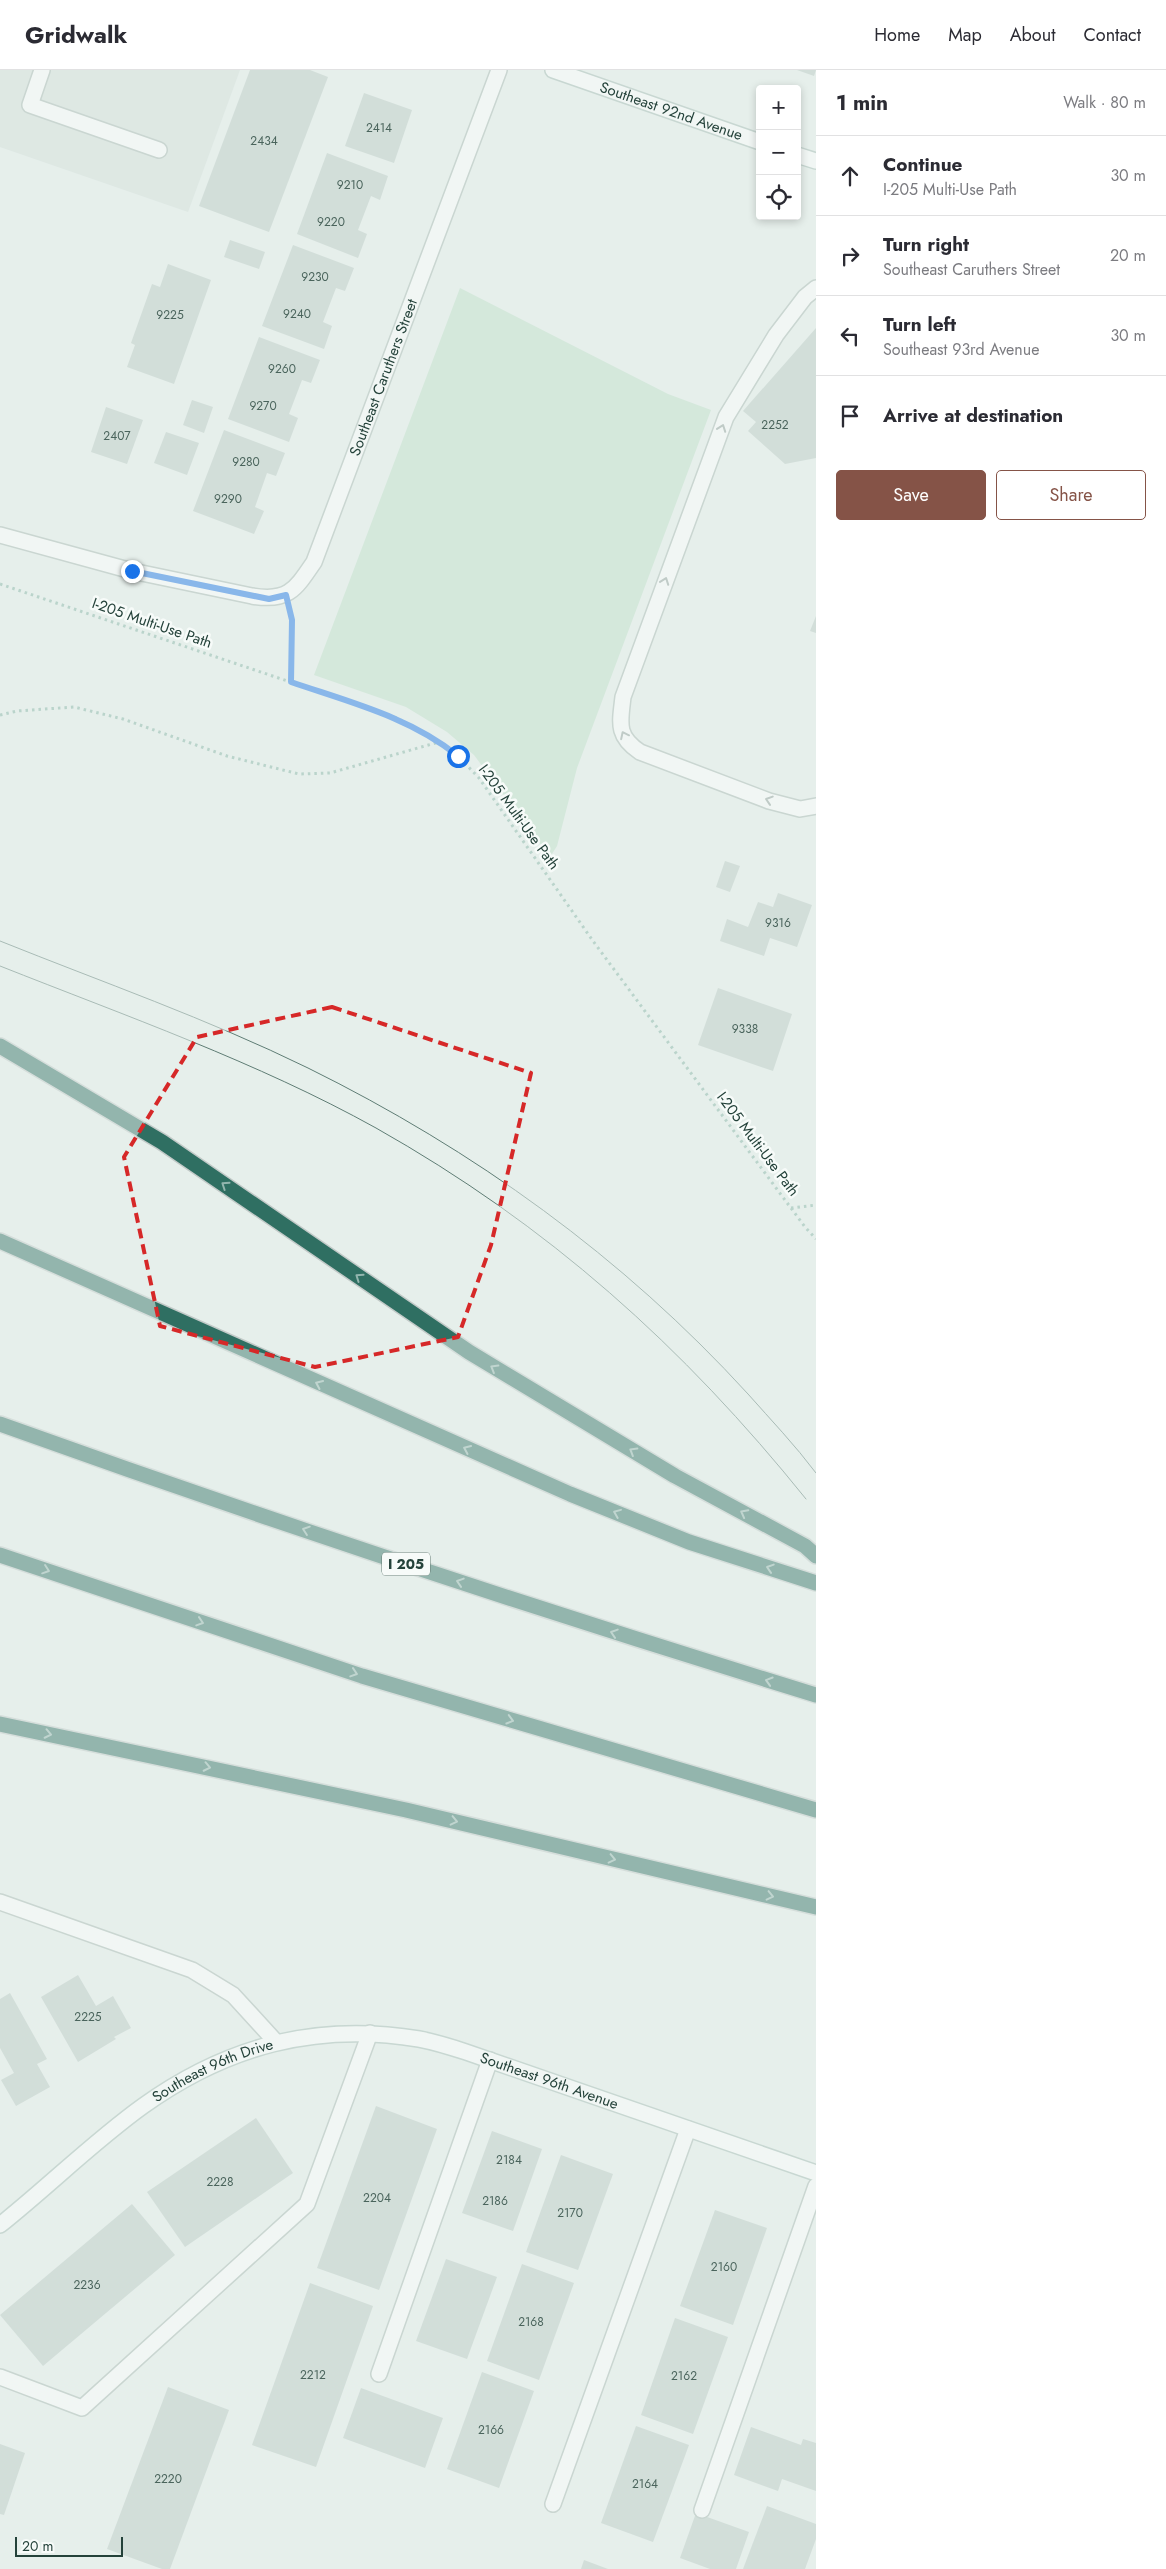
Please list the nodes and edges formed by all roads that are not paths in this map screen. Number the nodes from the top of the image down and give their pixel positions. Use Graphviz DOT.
graph roads {
  1 [pos="42,70"];
  2 [pos="499,70"];
  3 [pos="553,70"];
  4 [pos="756,141"];
  5 [pos="159,150"];
  6 [pos="801,156"];
  7 [pos="816,161"];
  8 [pos="816,288"];
  9 [pos="0,535"];
  10 [pos="816,806"];
  11 [pos="0,1046"];
  12 [pos="0,1241"];
  13 [pos="0,1424"];
  14 [pos="0,1555"];
  15 [pos="816,1556"];
  16 [pos="816,1583"];
  17 [pos="816,1695"];
  18 [pos="0,1724"];
  19 [pos="816,1810"];
  20 [pos="0,1902"];
  21 [pos="816,1907"];
  22 [pos="370,2033"];
  23 [pos="276,2042"];
  24 [pos="490,2060"];
  25 [pos="688,2128"];
  26 [pos="816,2173"];
  27 [pos="816,2186"];
  28 [pos="0,2225"];
  29 [pos="379,2374"];
  30 [pos="0,2377"];
  31 [pos="553,2504"];
  32 [pos="702,2510"];
  1 -- 5 [label="street"];
  2 -- 9 [label="street, Southeast Caruthers Street"];
  3 -- 4 [label="street, Southeast 92nd Avenue"];
  6 -- 7 [label="street"];
  10 -- 8 [label="street, one-way"];
  15 -- 11 [label="highway, one-way"];
  16 -- 12 [label="highway, one-way"];
  17 -- 13 [label="highway, I 205, one-way"];
  14 -- 19 [label="highway, one-way"];
  18 -- 21 [label="highway, one-way"];
  20 -- 23 [label="street, Southeast 96th Drive"];
  22 -- 23 [label="street, Southeast 96th Avenue"];
  22 -- 24 [label="street, Southeast 96th Avenue"];
  22 -- 30 [label="street"];
  23 -- 28 [label="street, Southeast 96th Drive"];
  24 -- 25 [label="street, Southeast 96th Avenue"];
  24 -- 29 [label="street"];
  25 -- 26 [label="street, Southeast 96th Avenue"];
  25 -- 31 [label="street"];
  27 -- 32 [label="street"];
}
